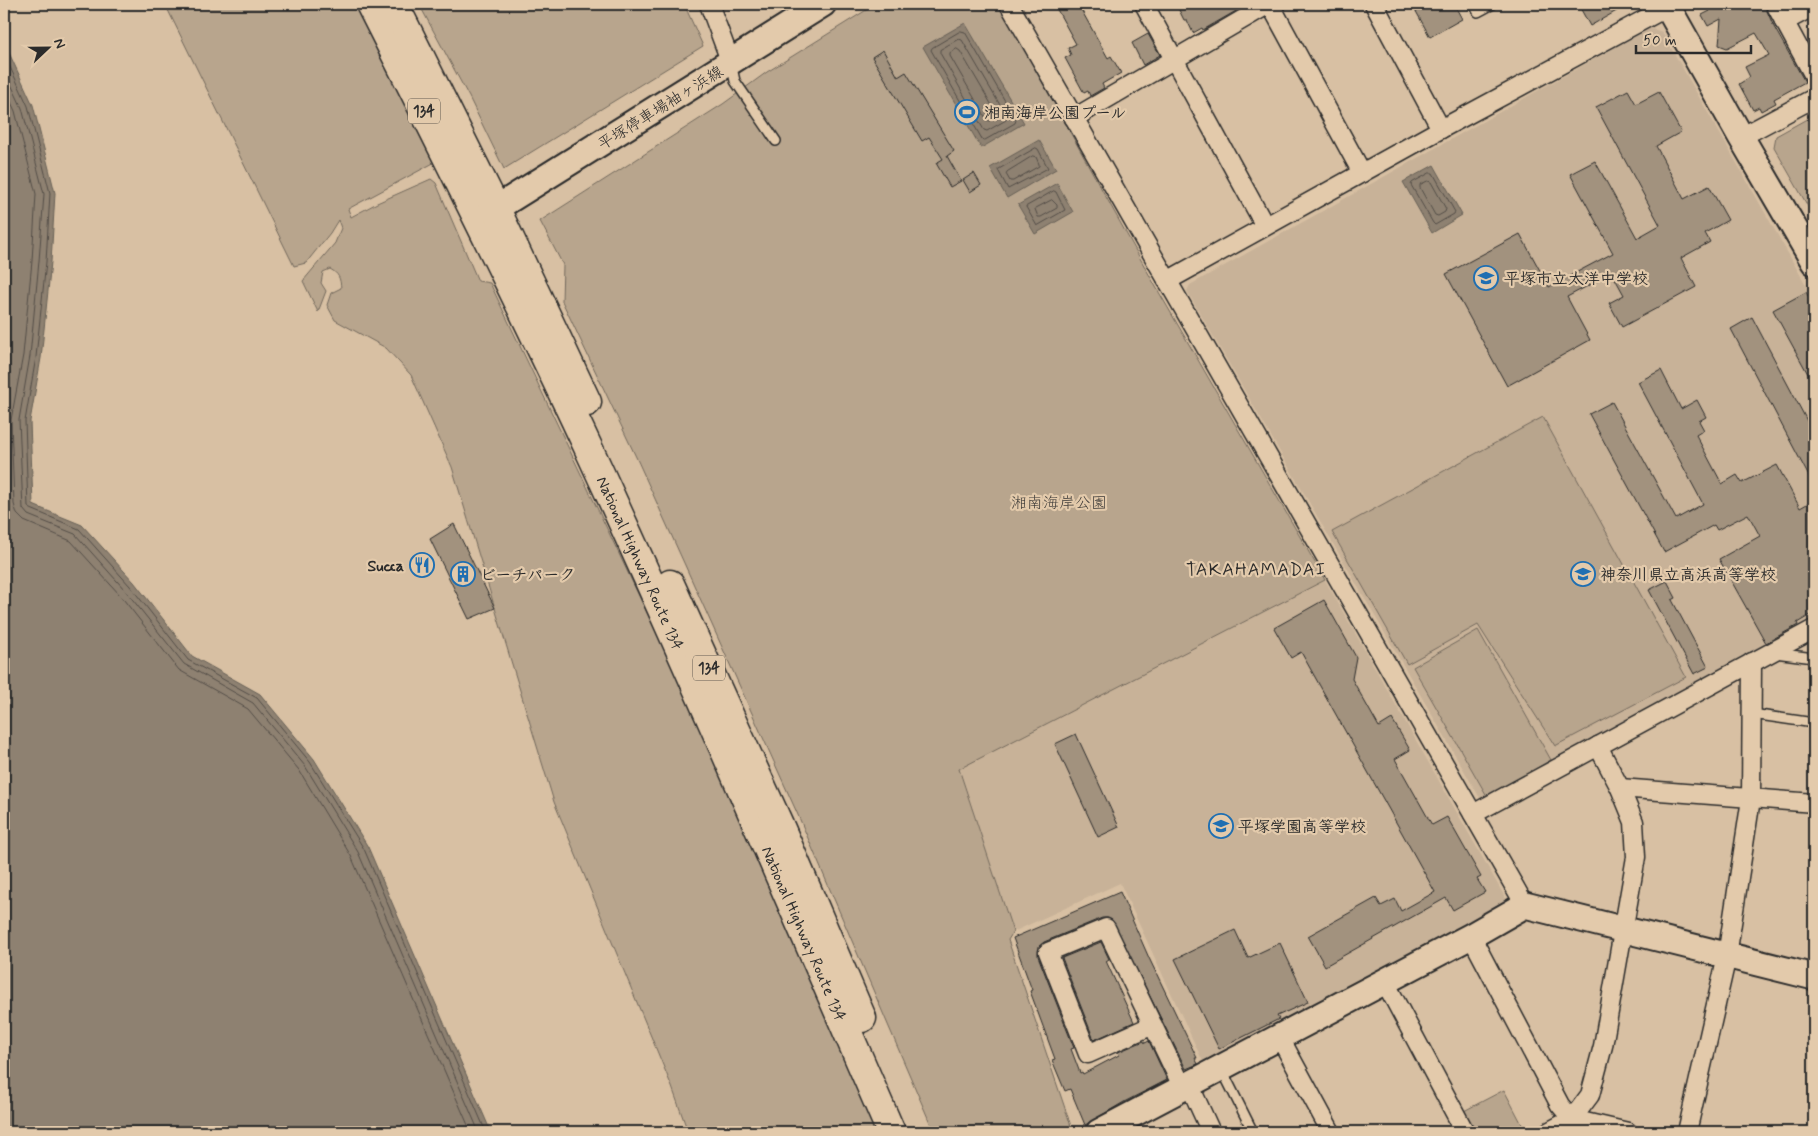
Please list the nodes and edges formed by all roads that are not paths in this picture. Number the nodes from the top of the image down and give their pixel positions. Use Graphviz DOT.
graph roads {
  1 [pos="370,4"];
  2 [pos="394,4"];
  3 [pos="709,4"];
  4 [pos="821,4"];
  5 [pos="1009,4"];
  6 [pos="1144,4"];
  7 [pos="1270,4"];
  8 [pos="1374,4"];
  9 [pos="1474,4"];
  10 [pos="1493,4"];
  11 [pos="1775,4"];
  12 [pos="1669,5"];
  13 [pos="1814,6"];
  14 [pos="1784,22"];
  15 [pos="1175,59"];
  16 [pos="730,63"];
  17 [pos="1814,76"];
  18 [pos="1814,98"];
  19 [pos="1074,118"];
  20 [pos="1441,129"];
  21 [pos="1740,137"];
  22 [pos="776,141"];
  23 [pos="1362,173"];
  24 [pos="488,214"];
  25 [pos="1265,226"];
  26 [pos="1814,262"];
  27 [pos="1167,281"];
  28 [pos="1814,629"];
  29 [pos="1771,652"];
  30 [pos="1814,658"];
  31 [pos="1752,662"];
  32 [pos="1752,714"];
  33 [pos="1814,723"];
  34 [pos="1598,746"];
  35 [pos="1620,788"];
  36 [pos="1751,799"];
  37 [pos="1814,803"];
  38 [pos="1472,814"];
  39 [pos="1525,905"];
  40 [pos="1624,930"];
  41 [pos="1471,936"];
  42 [pos="1727,956"];
  43 [pos="1814,977"];
  44 [pos="1384,980"];
  45 [pos="1153,1026"];
  46 [pos="1279,1036"];
  47 [pos="1221,1068"];
  48 [pos="1186,1086"];
  49 [pos="1572,1119"];
  50 [pos="891,1132"];
  51 [pos="910,1132"];
  52 [pos="1099,1132"];
  53 [pos="1211,1132"];
  54 [pos="1253,1132"];
  55 [pos="1330,1132"];
  56 [pos="1465,1132"];
  57 [pos="1548,1132"];
  58 [pos="1628,1132"];
  59 [pos="1687,1132"];
  1 -- 24 [label="highway, National Highway Route 134 / 134"];
  2 -- 24 [label="highway, National Highway Route 134 / 134"];
  3 -- 16 [label="street"];
  4 -- 16 [label="street, 平塚停車場袖ヶ浜線"];
  5 -- 19 [label="street"];
  6 -- 15 [label="street"];
  7 -- 15 [label="street"];
  7 -- 23 [label="street"];
  8 -- 20 [label="street"];
  9 -- 10 [label="lane"];
  11 -- 14 [label="street"];
  12 -- 20 [label="street"];
  12 -- 21 [label="street"];
  13 -- 14 [label="street"];
  14 -- 17 [label="street"];
  15 -- 19 [label="street"];
  15 -- 25 [label="street"];
  16 -- 22 [label="lane"];
  16 -- 24 [label="street, 平塚停車場袖ヶ浜線"];
  18 -- 21 [label="street"];
  19 -- 27 [label="street"];
  20 -- 23 [label="street"];
  21 -- 26 [label="street"];
  23 -- 25 [label="street"];
  24 -- 50 [label="highway, National Highway Route 134 / 134"];
  24 -- 51 [label="highway, National Highway Route 134 / 134"];
  25 -- 27 [label="street"];
  27 -- 38 [label="street"];
  28 -- 29 [label="street"];
  29 -- 30 [label="lane"];
  29 -- 31 [label="street"];
  31 -- 32 [label="street"];
  31 -- 34 [label="street"];
  32 -- 33 [label="lane"];
  32 -- 36 [label="street"];
  34 -- 35 [label="street"];
  34 -- 38 [label="street"];
  35 -- 36 [label="street"];
  35 -- 40 [label="street"];
  36 -- 37 [label="street"];
  36 -- 42 [label="street"];
  38 -- 39 [label="street"];
  39 -- 40 [label="street"];
  39 -- 41 [label="street"];
  40 -- 42 [label="street"];
  40 -- 49 [label="street"];
  41 -- 44 [label="street"];
  41 -- 49 [label="street"];
  42 -- 43 [label="street"];
  42 -- 59 [label="street"];
  44 -- 46 [label="street"];
  44 -- 56 [label="street"];
  45 -- 45 [label="street"];
  45 -- 48 [label="street"];
  46 -- 47 [label="street"];
  46 -- 55 [label="street"];
  47 -- 48 [label="street"];
  47 -- 54 [label="lane"];
  48 -- 52 [label="street"];
  48 -- 53 [label="street"];
  49 -- 57 [label="street"];
  49 -- 58 [label="street"];
}
